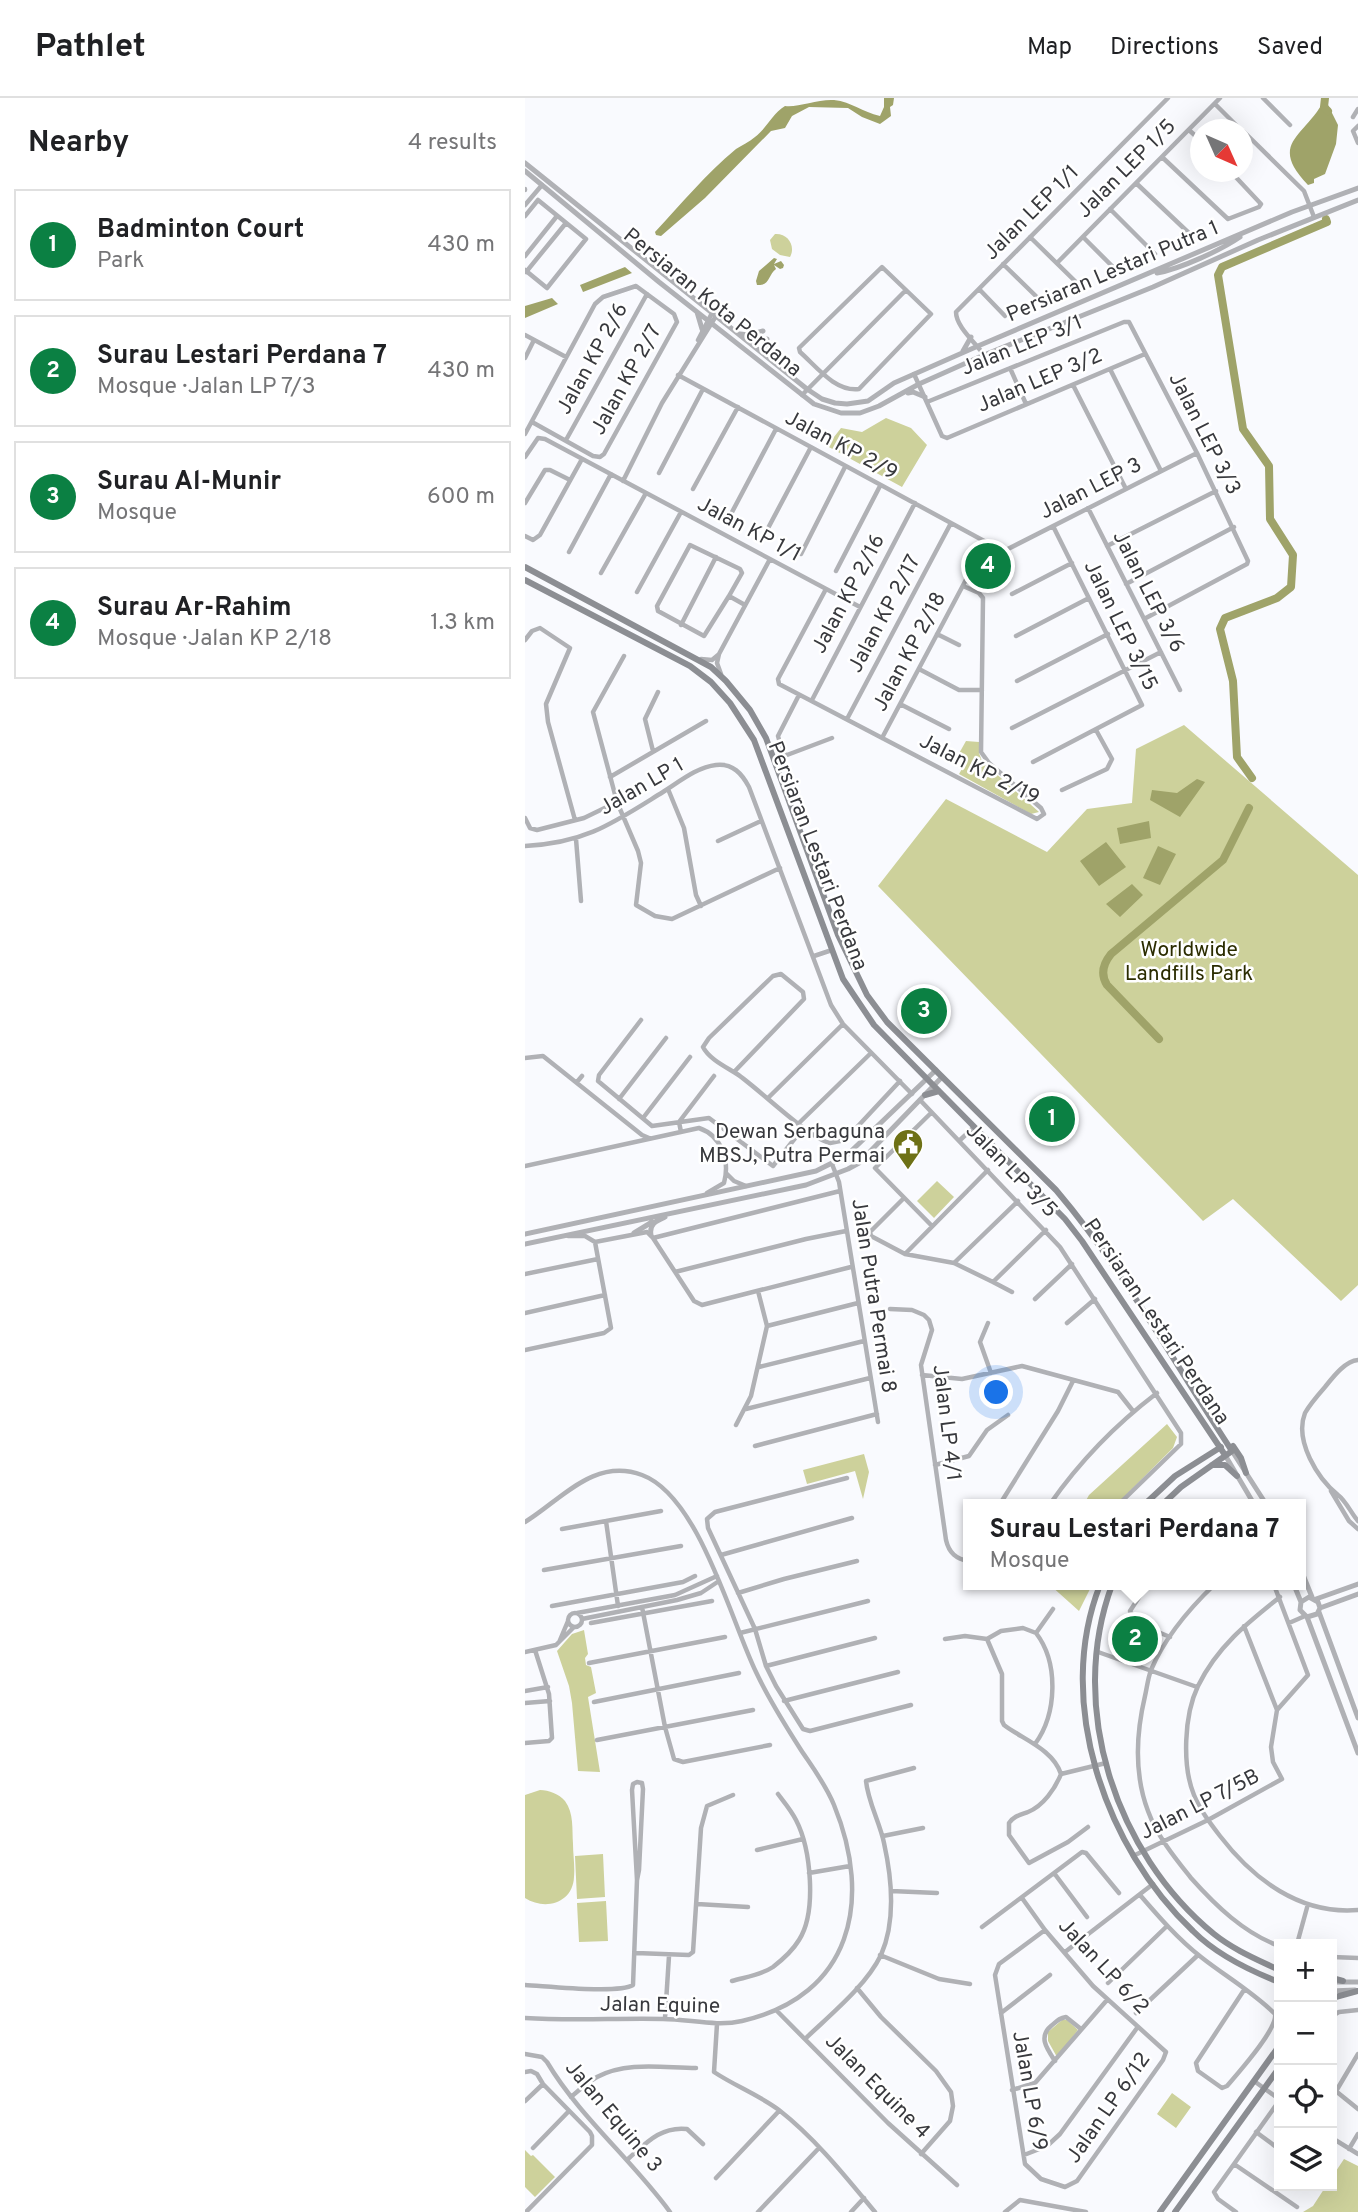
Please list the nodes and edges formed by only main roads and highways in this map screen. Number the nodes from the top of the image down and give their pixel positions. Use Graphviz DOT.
graph roads {
  1 [pos="525,567"];
  2 [pos="525,580"];
  3 [pos="838,935"];
  4 [pos="828,938"];
  5 [pos="936,1088"];
  6 [pos="922,1098"];
  7 [pos="1210,1417"];
  8 [pos="1205,1426"];
  9 [pos="1223,1446"];
  10 [pos="1198,1460"];
  11 [pos="1210,1465"];
  12 [pos="1246,1473"];
  13 [pos="1237,1476"];
  14 [pos="1150,1499"];
  15 [pos="1168,1499"];
  16 [pos="1099,1590"];
  17 [pos="1110,1590"];
  18 [pos="1274,1967"];
  19 [pos="1337,1980"];
  20 [pos="1343,1981"];
  21 [pos="1274,1982"];
  22 [pos="1358,1990"];
  23 [pos="1337,1996"];
  24 [pos="1274,2053"];
  25 [pos="1274,2075"];
  26 [pos="1171,2196"];
  27 [pos="1182,2203"];
  28 [pos="1160,2212"];
  29 [pos="1175,2212"];
  1 -- 3 [label="main road, Persiaran Lestari Perdana"];
  2 -- 4 [label="main road, Persiaran Lestari Perdana"];
  3 -- 4 [label="main road"];
  3 -- 7 [label="main road, Persiaran Lestari Perdana"];
  4 -- 5 [label="main road, Persiaran Lestari Perdana"];
  5 -- 6 [label="main road"];
  5 -- 8 [label="main road, Persiaran Lestari Perdana"];
  7 -- 9 [label="main road, Persiaran Lestari Perdana"];
  7 -- 12 [label="main road"];
  8 -- 9 [label="main road, Persiaran Lestari Perdana"];
  8 -- 10 [label="main road"];
  9 -- 10 [label="main road"];
  9 -- 11 [label="main road, Persiaran Lestari Perdana"];
  10 -- 14 [label="main road"];
  11 -- 13 [label="main road"];
  11 -- 15 [label="main road"];
  16 -- 21 [label="main road"];
  17 -- 18 [label="main road"];
  19 -- 20 [label="main road"];
  22 -- 23 [label="main road"];
  24 -- 26 [label="main road"];
  25 -- 27 [label="main road"];
  26 -- 27 [label="main road"];
  26 -- 28 [label="main road"];
  27 -- 29 [label="main road"];
}
